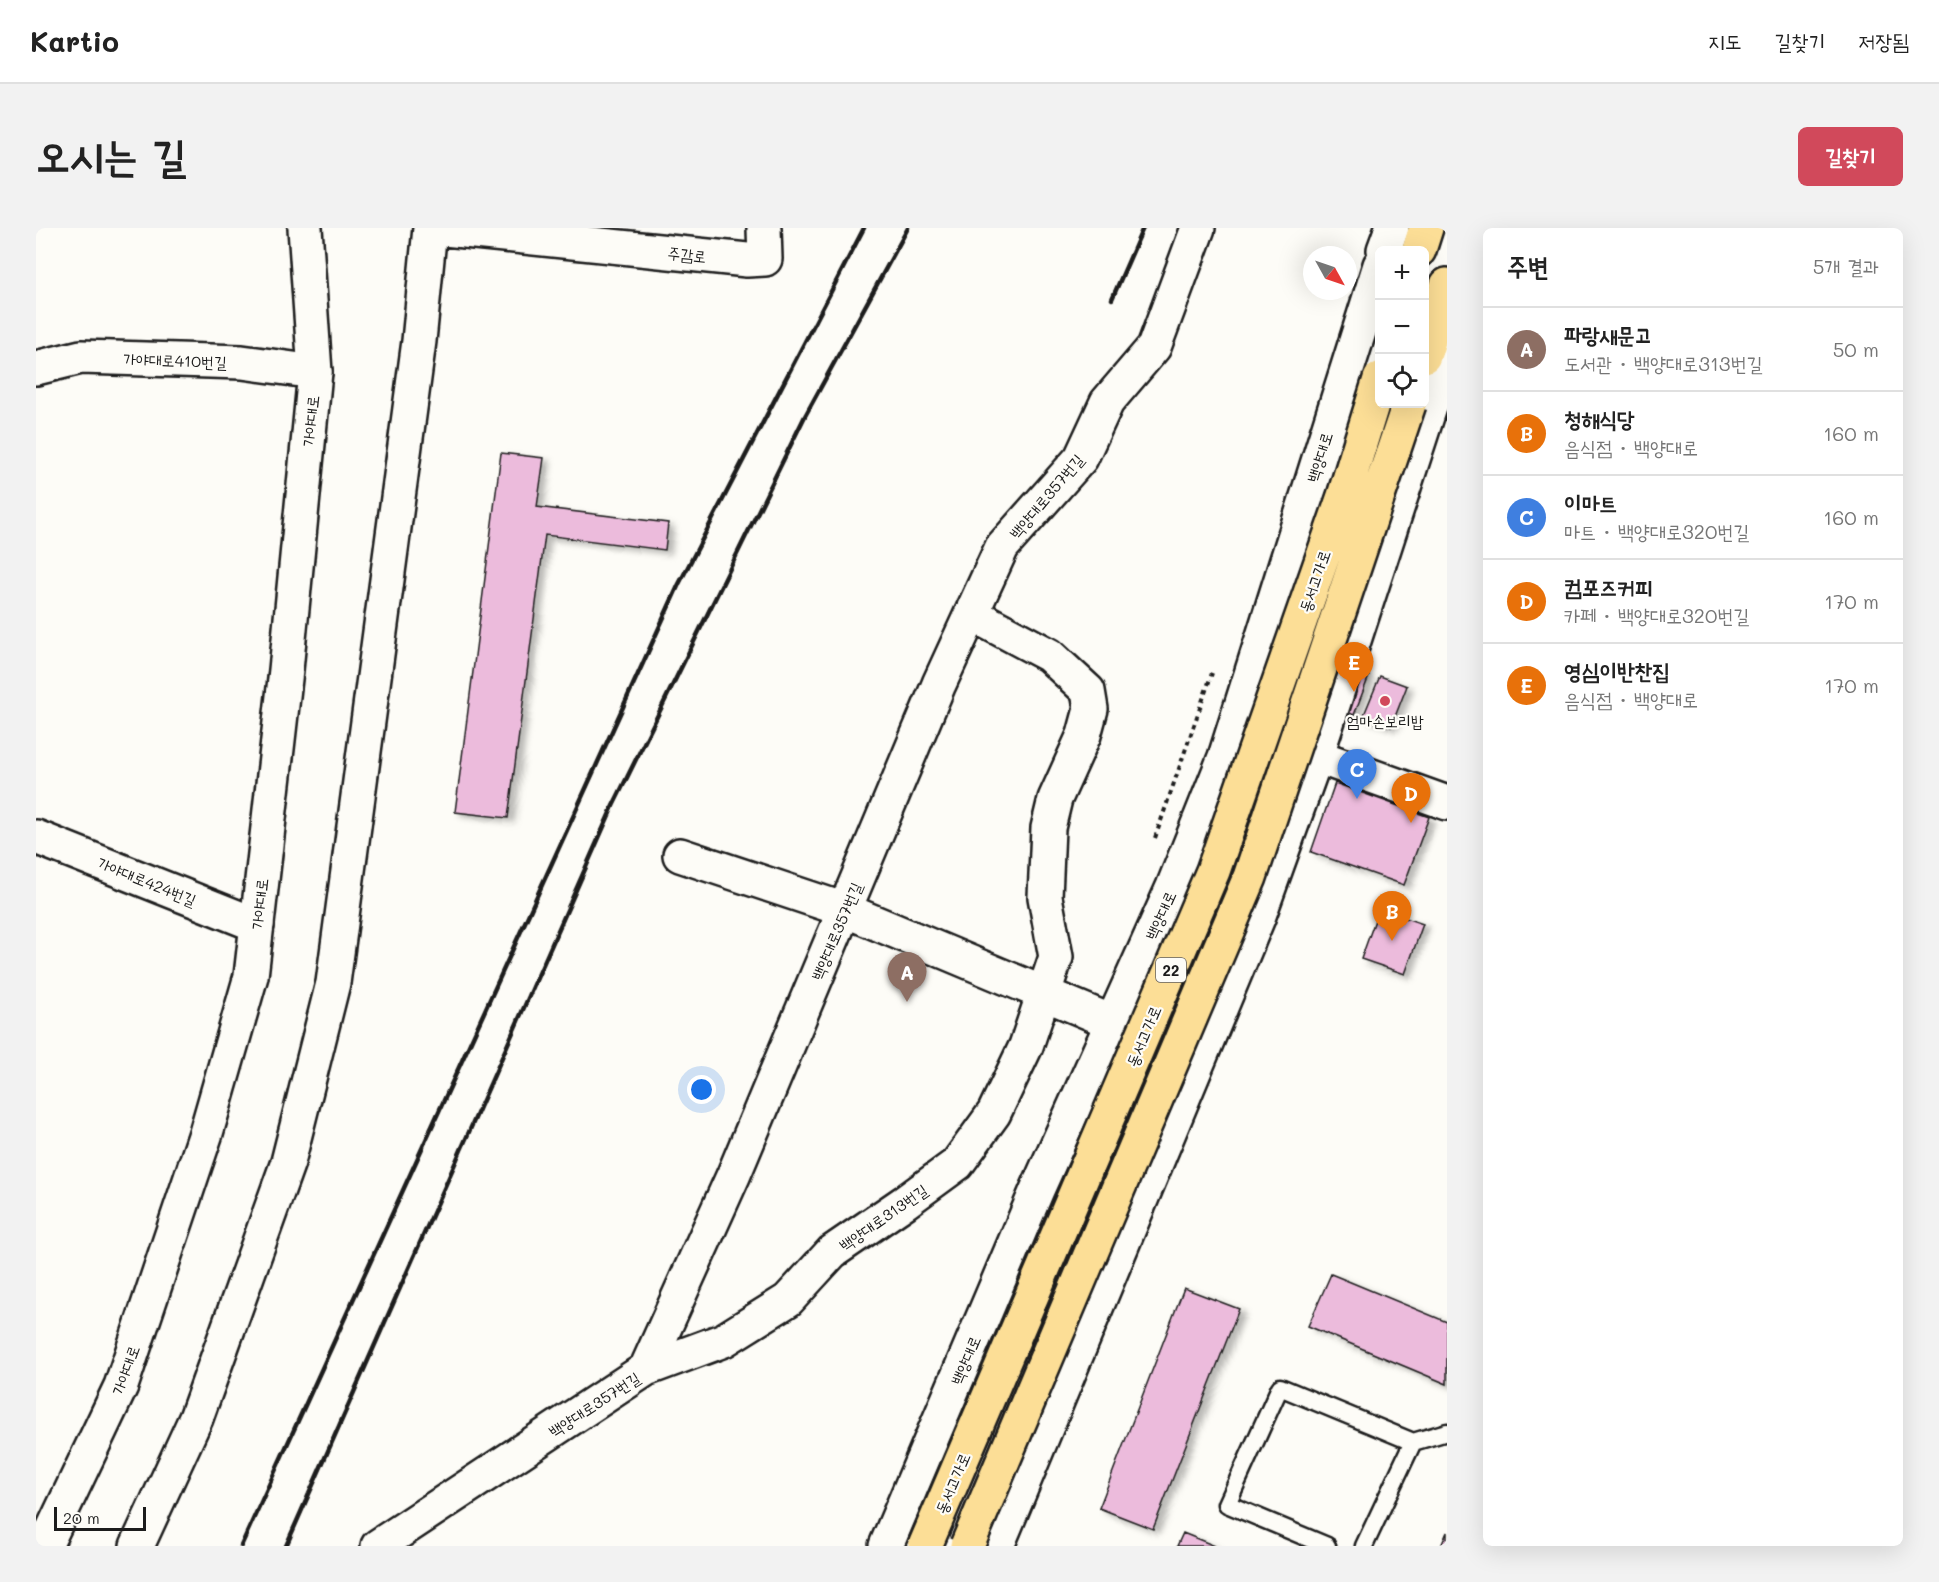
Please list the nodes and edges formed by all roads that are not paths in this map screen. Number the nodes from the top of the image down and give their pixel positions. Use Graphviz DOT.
graph roads {
  1 [pos="305,228"];
  2 [pos="430,228"];
  3 [pos="435,228"];
  4 [pos="764,228"];
  5 [pos="1198,228"];
  6 [pos="1392,228"];
  7 [pos="1426,228"];
  8 [pos="1385,246"];
  9 [pos="1420,246"];
  10 [pos="1375,281"];
  11 [pos="1447,285"];
  12 [pos="1426,354"];
  13 [pos="1447,355"];
  14 [pos="36,368"];
  15 [pos="315,372"];
  16 [pos="1375,395"];
  17 [pos="1408,408"];
  18 [pos="972,614"];
  19 [pos="1235,727"];
  20 [pos="1316,757"];
  21 [pos="1447,803"];
  22 [pos="36,837"];
  23 [pos="680,855"];
  24 [pos="846,910"];
  25 [pos="257,925"];
  26 [pos="1043,992"];
  27 [pos="1112,1022"];
  28 [pos="646,1370"];
  29 [pos="1447,1432"];
  30 [pos="1413,1442"];
  31 [pos="72,1490"];
  32 [pos="36,1507"];
  33 [pos="45,1546"];
  34 [pos="137,1546"];
  35 [pos="378,1546"];
  36 [pos="886,1546"];
  37 [pos="925,1546"];
  38 [pos="967,1546"];
  39 [pos="997,1546"];
  40 [pos="1327,1546"];
  41 [pos="1364,1546"];
  1 -- 15 [label="main road, 가야대로"];
  2 -- 34 [label="main road"];
  3 -- 4 [label="main road, 주감로"];
  5 -- 18 [label="main road, 백양대로357번길"];
  6 -- 8 [label="main road"];
  7 -- 9 [label="highway"];
  10 -- 19 [label="main road, 백양대로"];
  11 -- 12 [label="highway"];
  13 -- 20 [label="main road"];
  14 -- 15 [label="main road, 가야대로410번길"];
  15 -- 25 [label="main road, 가야대로"];
  16 -- 37 [label="highway, 동서고가로 / 22, bridge"];
  17 -- 38 [label="highway, 동서고가로 / 22, bridge"];
  18 -- 24 [label="main road, 백양대로357번길"];
  18 -- 26 [label="main road, 백양대로313번길"];
  19 -- 20 [label="main road"];
  19 -- 27 [label="main road, 백양대로"];
  20 -- 21 [label="main road"];
  20 -- 39 [label="main road"];
  22 -- 25 [label="main road, 가야대로424번길"];
  23 -- 24 [label="main road"];
  24 -- 26 [label="main road"];
  24 -- 28 [label="main road, 백양대로357번길"];
  25 -- 31 [label="main road, 가야대로"];
  26 -- 27 [label="main road"];
  26 -- 28 [label="main road, 백양대로313번길"];
  27 -- 36 [label="main road, 백양대로"];
  28 -- 35 [label="main road, 백양대로357번길"];
  29 -- 30 [label="lane"];
  30 -- 40 [label="lane"];
  30 -- 41 [label="lane"];
  31 -- 32 [label="main road"];
  31 -- 33 [label="main road, 가야대로"];
}
